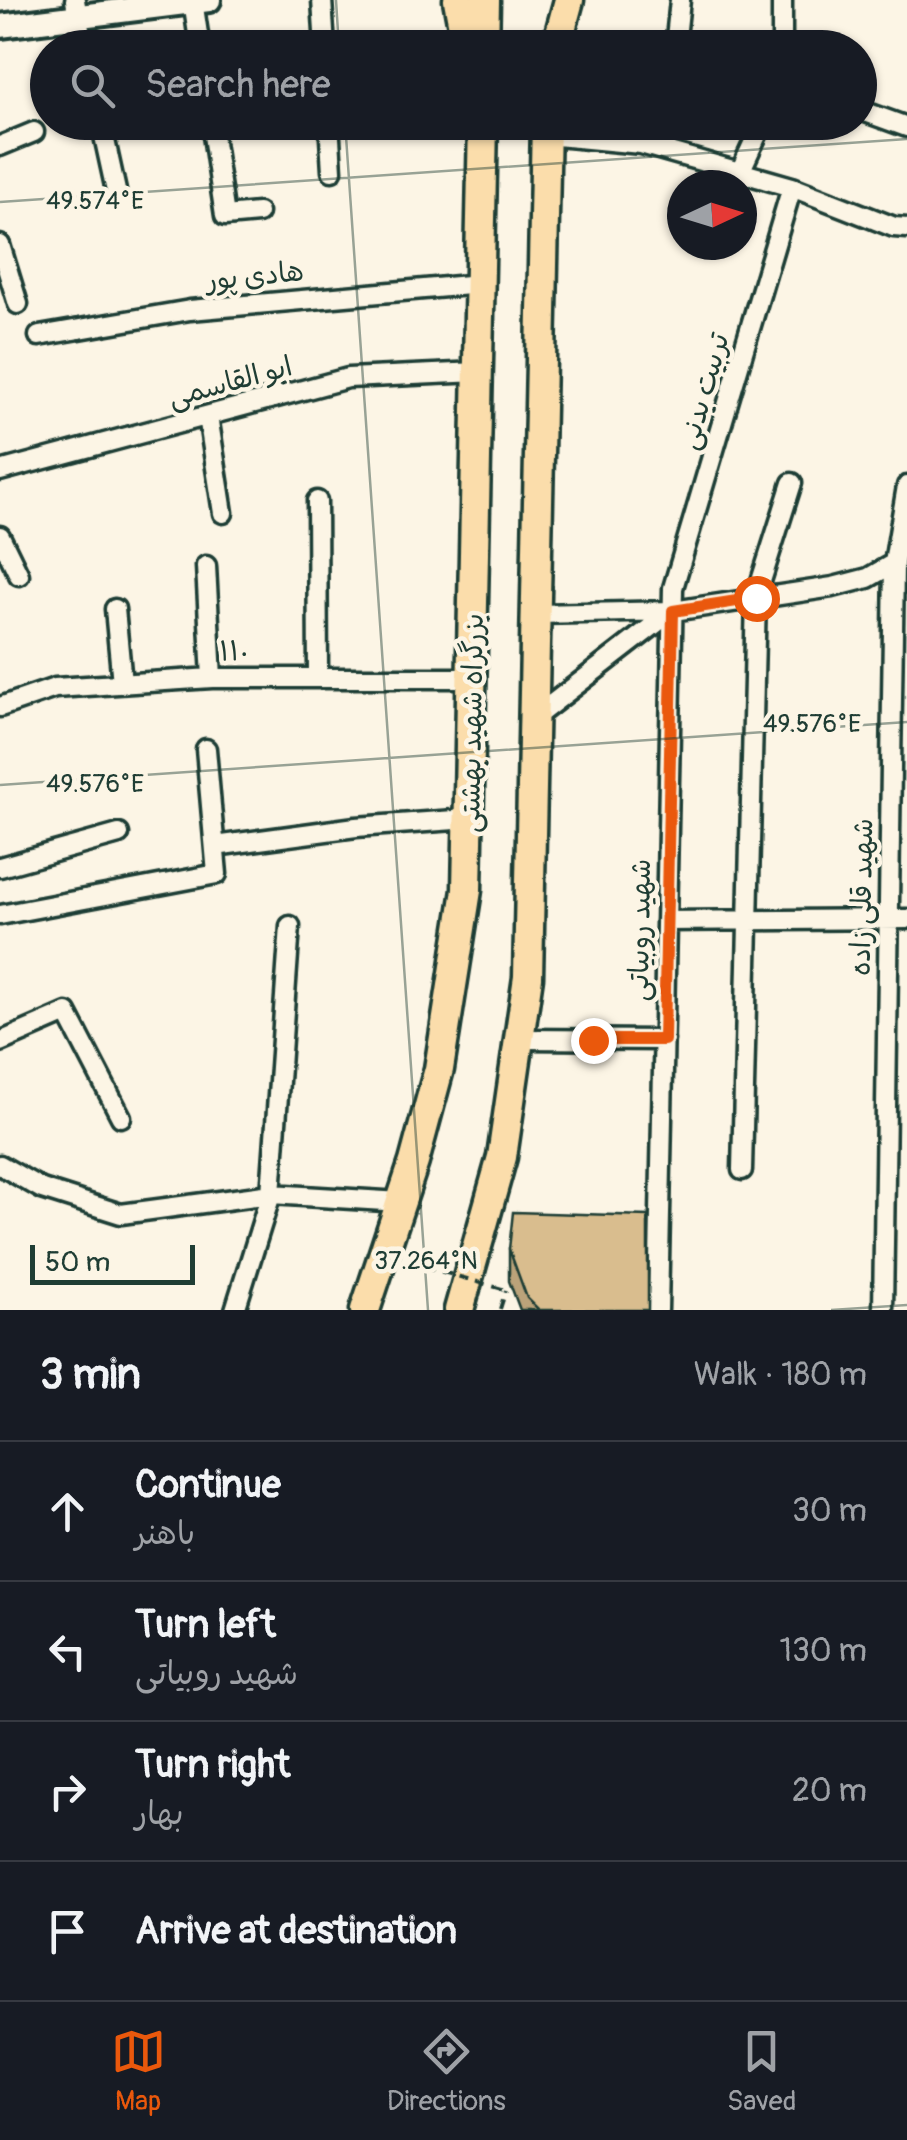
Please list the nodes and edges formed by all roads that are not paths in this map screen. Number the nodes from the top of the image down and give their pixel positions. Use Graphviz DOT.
graph roads {
  1 [pos="322,0"];
  2 [pos="458,0"];
  3 [pos="485,0"];
  4 [pos="548,0"];
  5 [pos="570,0"];
  6 [pos="680,0"];
  7 [pos="782,0"];
  8 [pos="198,1"];
  9 [pos="75,8"];
  10 [pos="0,26"];
  11 [pos="199,30"];
  12 [pos="324,30"];
  13 [pos="464,30"];
  14 [pos="484,30"];
  15 [pos="548,30"];
  16 [pos="561,30"];
  17 [pos="677,30"];
  18 [pos="782,30"];
  19 [pos="877,116"];
  20 [pos="907,126"];
  21 [pos="30,134"];
  22 [pos="104,140"];
  23 [pos="214,140"];
  24 [pos="330,140"];
  25 [pos="482,140"];
  26 [pos="546,140"];
  27 [pos="607,140"];
  28 [pos="664,140"];
  29 [pos="755,140"];
  30 [pos="0,146"];
  31 [pos="663,150"];
  32 [pos="733,170"];
  33 [pos="741,170"];
  34 [pos="332,171"];
  35 [pos="757,177"];
  36 [pos="792,188"];
  37 [pos="116,192"];
  38 [pos="258,212"];
  39 [pos="907,228"];
  40 [pos="0,246"];
  41 [pos="480,284"];
  42 [pos="18,304"];
  43 [pos="38,336"];
  44 [pos="478,372"];
  45 [pos="208,416"];
  46 [pos="0,471"];
  47 [pos="792,483"];
  48 [pos="907,486"];
  49 [pos="317,501"];
  50 [pos="223,513"];
  51 [pos="0,536"];
  52 [pos="894,563"];
  53 [pos="206,566"];
  54 [pos="19,575"];
  55 [pos="756,598"];
  56 [pos="115,609"];
  57 [pos="673,611"];
  58 [pos="537,614"];
  59 [pos="318,676"];
  60 [pos="212,678"];
  61 [pos="472,678"];
  62 [pos="122,684"];
  63 [pos="0,707"];
  64 [pos="535,717"];
  65 [pos="206,749"];
  66 [pos="469,819"];
  67 [pos="119,834"];
  68 [pos="215,846"];
  69 [pos="0,867"];
  70 [pos="0,916"];
  71 [pos="748,917"];
  72 [pos="898,918"];
  73 [pos="666,921"];
  74 [pos="290,926"];
  75 [pos="522,1040"];
  76 [pos="664,1040"];
  77 [pos="0,1042"];
  78 [pos="121,1117"];
  79 [pos="0,1165"];
  80 [pos="742,1170"];
  81 [pos="271,1194"];
  82 [pos="401,1202"];
  83 [pos="235,1310"];
  84 [pos="365,1310"];
  85 [pos="460,1310"];
  86 [pos="658,1310"];
  87 [pos="882,1310"];
  1 -- 12 [label="street"];
  2 -- 13 [label="highway"];
  3 -- 14 [label="highway"];
  4 -- 15 [label="highway"];
  5 -- 16 [label="highway"];
  6 -- 17 [label="street"];
  7 -- 18 [label="street"];
  8 -- 9 [label="street"];
  8 -- 11 [label="street"];
  9 -- 10 [label="street"];
  19 -- 20 [label="street"];
  21 -- 30 [label="street"];
  22 -- 37 [label="street"];
  23 -- 38 [label="street"];
  24 -- 34 [label="street"];
  25 -- 41 [label="highway, بزرگراه شهید بهشتی"];
  26 -- 58 [label="highway"];
  27 -- 31 [label="street"];
  28 -- 31 [label="street"];
  29 -- 33 [label="street"];
  31 -- 32 [label="street"];
  35 -- 36 [label="street"];
  36 -- 39 [label="street"];
  36 -- 57 [label="street, تربیت بدنی"];
  40 -- 42 [label="street"];
  41 -- 43 [label="street, هادی پور"];
  41 -- 44 [label="highway, بزرگراه شهید بهشتی"];
  44 -- 45 [label="street, ابو القاسمی"];
  44 -- 61 [label="highway, بزرگراه شهید بهشتی"];
  45 -- 46 [label="street, ابو القاسمی"];
  45 -- 50 [label="street"];
  47 -- 55 [label="street"];
  48 -- 52 [label="street, شهید قلی زاده"];
  49 -- 59 [label="street"];
  51 -- 54 [label="street"];
  52 -- 55 [label="street"];
  52 -- 72 [label="street, شهید قلی زاده"];
  53 -- 60 [label="street"];
  55 -- 57 [label="street"];
  55 -- 71 [label="street"];
  56 -- 62 [label="street"];
  57 -- 58 [label="street"];
  57 -- 64 [label="street"];
  57 -- 73 [label="street, شهید روبیاتی"];
  58 -- 64 [label="highway"];
  59 -- 60 [label="street, ۱۱۰"];
  59 -- 61 [label="street, ۱۱۰"];
  60 -- 62 [label="street, ۱۱۰"];
  61 -- 66 [label="highway, بزرگراه شهید بهشتی"];
  62 -- 63 [label="street, ۱۱۰"];
  64 -- 75 [label="highway"];
  65 -- 68 [label="street"];
  66 -- 68 [label="street"];
  66 -- 82 [label="highway, بزرگراه شهید بهشتی"];
  67 -- 69 [label="street"];
  68 -- 70 [label="street"];
  71 -- 72 [label="street"];
  71 -- 73 [label="street"];
  71 -- 80 [label="street"];
  72 -- 87 [label="street, شهید قلی زاده"];
  73 -- 76 [label="street, شهید روبیاتی"];
  74 -- 81 [label="street"];
  75 -- 76 [label="street"];
  75 -- 85 [label="highway"];
  76 -- 86 [label="street, شهید روبیاتی"];
  77 -- 78 [label="street"];
  79 -- 81 [label="street"];
  81 -- 82 [label="street"];
  81 -- 83 [label="street"];
  82 -- 84 [label="highway, بزرگراه شهید بهشتی"];
}
